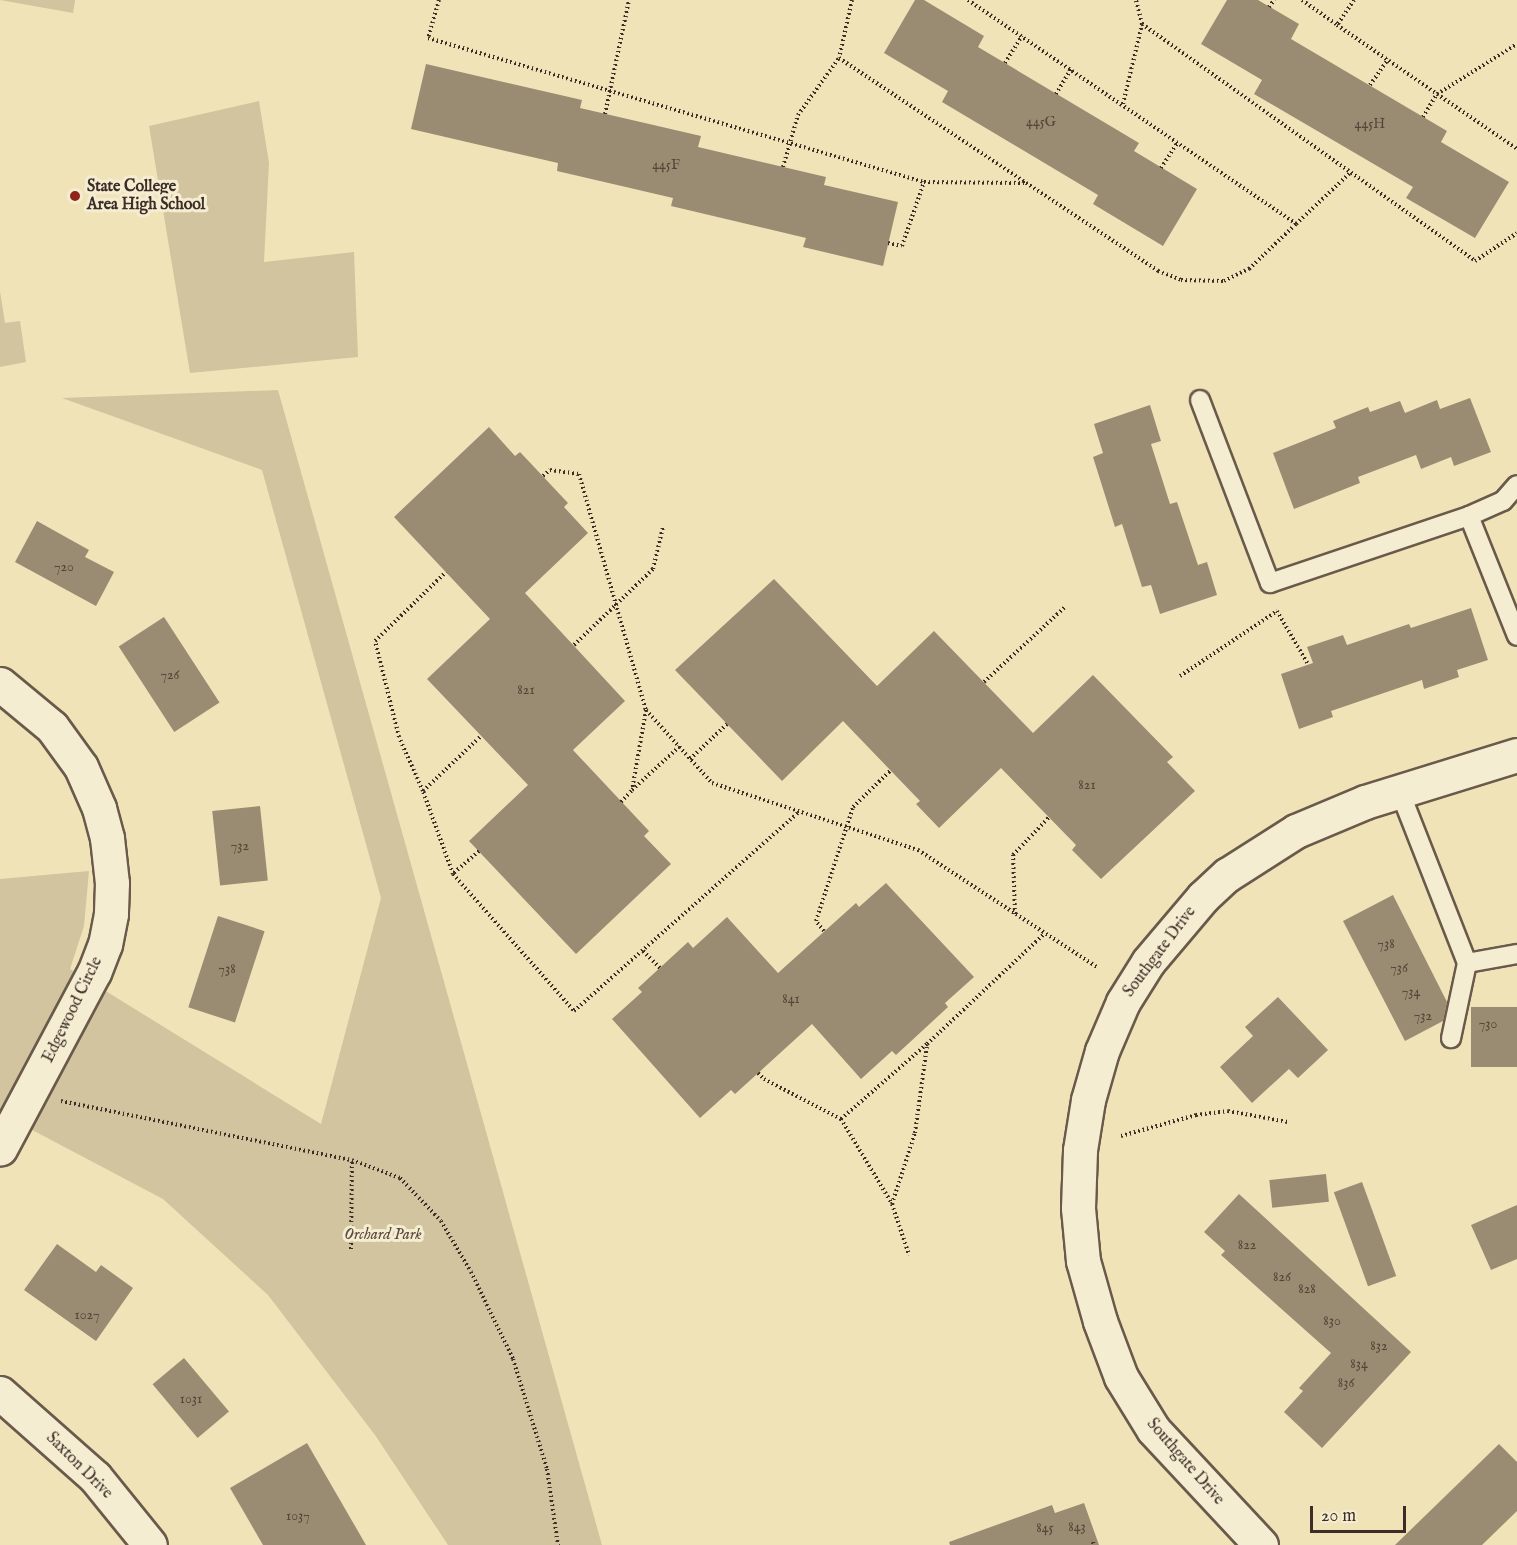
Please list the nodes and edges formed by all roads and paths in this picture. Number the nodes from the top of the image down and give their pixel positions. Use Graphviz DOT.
graph roads {
  1 [pos="439,0"];
  2 [pos="629,0"];
  3 [pos="852,0"];
  4 [pos="968,0"];
  5 [pos="1136,0"];
  6 [pos="1274,0"];
  7 [pos="1302,0"];
  8 [pos="1354,0"];
  9 [pos="1269,7"];
  10 [pos="1142,24"];
  11 [pos="1337,25"];
  12 [pos="1022,36"];
  13 [pos="1517,44"];
  14 [pos="839,57"];
  15 [pos="1388,59"];
  16 [pos="1005,63"];
  17 [pos="1071,69"];
  18 [pos="1370,86"];
  19 [pos="612,89"];
  20 [pos="1056,94"];
  21 [pos="1437,94"];
  22 [pos="1123,104"];
  23 [pos="606,114"];
  24 [pos="1423,117"];
  25 [pos="1179,142"];
  26 [pos="788,143"];
  27 [pos="1517,149"];
  28 [pos="783,167"];
  29 [pos="1161,168"];
  30 [pos="1351,172"];
  31 [pos="924,182"];
  32 [pos="1026,183"];
  33 [pos="1296,224"];
  34 [pos="1517,233"];
  35 [pos="888,243"];
  36 [pos="1200,400"];
  37 [pos="543,476"];
  38 [pos="1517,485"];
  39 [pos="1469,516"];
  40 [pos="663,527"];
  41 [pos="446,572"];
  42 [pos="616,605"];
  43 [pos="1065,607"];
  44 [pos="1517,636"];
  45 [pos="573,645"];
  46 [pos="1308,664"];
  47 [pos="1180,676"];
  48 [pos="984,682"];
  49 [pos="0,684"];
  50 [pos="646,710"];
  51 [pos="727,724"];
  52 [pos="481,736"];
  53 [pos="679,747"];
  54 [pos="1517,755"];
  55 [pos="690,759"];
  56 [pos="891,770"];
  57 [pos="632,790"];
  58 [pos="423,791"];
  59 [pos="1400,792"];
  60 [pos="621,802"];
  61 [pos="799,812"];
  62 [pos="1049,817"];
  63 [pos="847,827"];
  64 [pos="478,850"];
  65 [pos="453,874"];
  66 [pos="1015,914"];
  67 [pos="824,931"];
  68 [pos="1044,934"];
  69 [pos="643,951"];
  70 [pos="1517,954"];
  71 [pos="1467,963"];
  72 [pos="1097,967"];
  73 [pos="660,968"];
  74 [pos="1451,1038"];
  75 [pos="927,1044"];
  76 [pos="758,1073"];
  77 [pos="52,1099"];
  78 [pos="841,1119"];
  79 [pos="1288,1122"];
  80 [pos="1121,1136"];
  81 [pos="0,1149"];
  82 [pos="352,1160"];
  83 [pos="892,1204"];
  84 [pos="351,1249"];
  85 [pos="909,1255"];
  86 [pos="0,1393"];
  87 [pos="150,1545"];
  88 [pos="558,1545"];
  89 [pos="1262,1545"];
  1 -- 19 [label="path"];
  2 -- 19 [label="path"];
  3 -- 14 [label="path"];
  4 -- 12 [label="path"];
  5 -- 10 [label="path"];
  6 -- 9 [label="path"];
  7 -- 11 [label="path"];
  8 -- 11 [label="path"];
  10 -- 22 [label="path"];
  10 -- 30 [label="path"];
  11 -- 15 [label="path"];
  12 -- 16 [label="path"];
  12 -- 17 [label="path"];
  13 -- 21 [label="path"];
  14 -- 26 [label="path"];
  14 -- 32 [label="path"];
  15 -- 18 [label="path"];
  15 -- 21 [label="path"];
  17 -- 20 [label="path"];
  17 -- 22 [label="path"];
  19 -- 23 [label="path"];
  19 -- 26 [label="path"];
  21 -- 24 [label="path"];
  21 -- 27 [label="path"];
  22 -- 25 [label="path"];
  25 -- 29 [label="path"];
  25 -- 33 [label="path"];
  26 -- 28 [label="path"];
  26 -- 31 [label="path"];
  30 -- 33 [label="path"];
  30 -- 34 [label="path"];
  31 -- 32 [label="path"];
  31 -- 35 [label="path"];
  32 -- 33 [label="path"];
  36 -- 39 [label="lane"];
  37 -- 42 [label="path"];
  38 -- 39 [label="lane"];
  39 -- 44 [label="lane"];
  40 -- 42 [label="path"];
  41 -- 58 [label="path"];
  42 -- 45 [label="path"];
  42 -- 50 [label="path"];
  43 -- 48 [label="path"];
  46 -- 47 [label="path"];
  49 -- 81 [label="street, Edgewood Circle"];
  50 -- 53 [label="path"];
  50 -- 57 [label="path"];
  51 -- 55 [label="path"];
  52 -- 58 [label="path"];
  53 -- 55 [label="path"];
  53 -- 57 [label="path"];
  54 -- 59 [label="street, Southgate Drive"];
  55 -- 61 [label="path"];
  56 -- 63 [label="path"];
  57 -- 60 [label="path"];
  58 -- 65 [label="path"];
  59 -- 71 [label="lane"];
  59 -- 89 [label="street, Southgate Drive"];
  61 -- 63 [label="path"];
  61 -- 69 [label="path"];
  62 -- 66 [label="path"];
  63 -- 66 [label="path"];
  63 -- 67 [label="path"];
  64 -- 65 [label="path"];
  65 -- 69 [label="path"];
  66 -- 68 [label="path"];
  68 -- 72 [label="path"];
  68 -- 75 [label="path"];
  69 -- 73 [label="path"];
  70 -- 71 [label="lane"];
  71 -- 74 [label="lane"];
  75 -- 78 [label="path"];
  75 -- 83 [label="path"];
  76 -- 78 [label="path"];
  77 -- 82 [label="path"];
  78 -- 83 [label="path"];
  79 -- 80 [label="path"];
  82 -- 84 [label="path"];
  82 -- 88 [label="path"];
  83 -- 85 [label="path"];
  86 -- 87 [label="street, Saxton Drive"];
}
